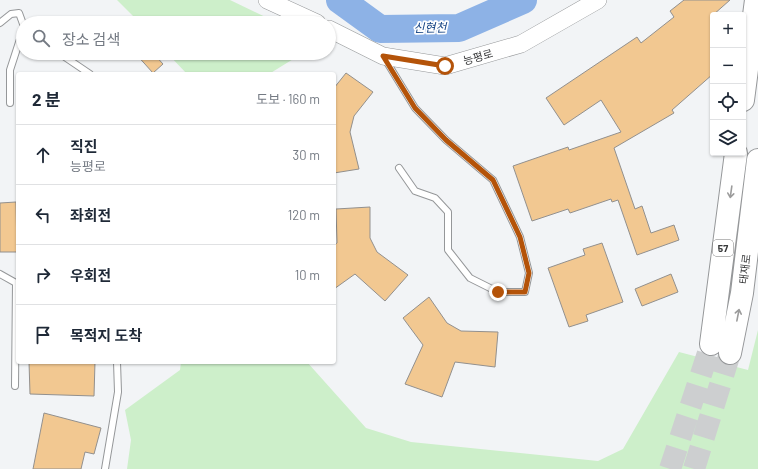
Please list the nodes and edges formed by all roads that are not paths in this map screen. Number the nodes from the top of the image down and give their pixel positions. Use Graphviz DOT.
graph roads {
  1 [pos="268,0"];
  2 [pos="598,0"];
  3 [pos="756,0"];
  4 [pos="20,16"];
  5 [pos="302,16"];
  6 [pos="0,23"];
  7 [pos="336,32"];
  8 [pos="16,52"];
  9 [pos="383,56"];
  10 [pos="69,60"];
  11 [pos="87,72"];
  12 [pos="745,84"];
  13 [pos="10,103"];
  14 [pos="736,156"];
  15 [pos="758,160"];
  16 [pos="399,168"];
  17 [pos="0,274"];
  18 [pos="711,344"];
  19 [pos="730,354"];
  20 [pos="117,364"];
  21 [pos="15,386"];
  22 [pos="105,469"];
  1 -- 5 [label="main road"];
  2 -- 9 [label="main road, 능평로"];
  3 -- 12 [label="highway"];
  4 -- 6 [label="lane"];
  7 -- 9 [label="main road, 능평로"];
  8 -- 13 [label="lane"];
  9 -- 16 [label="lane"];
  10 -- 11 [label="lane"];
  14 -- 18 [label="highway, 57, one-way"];
  19 -- 15 [label="highway, 태재로 / 57, one-way"];
  17 -- 21 [label="lane"];
  20 -- 22 [label="lane"];
}
